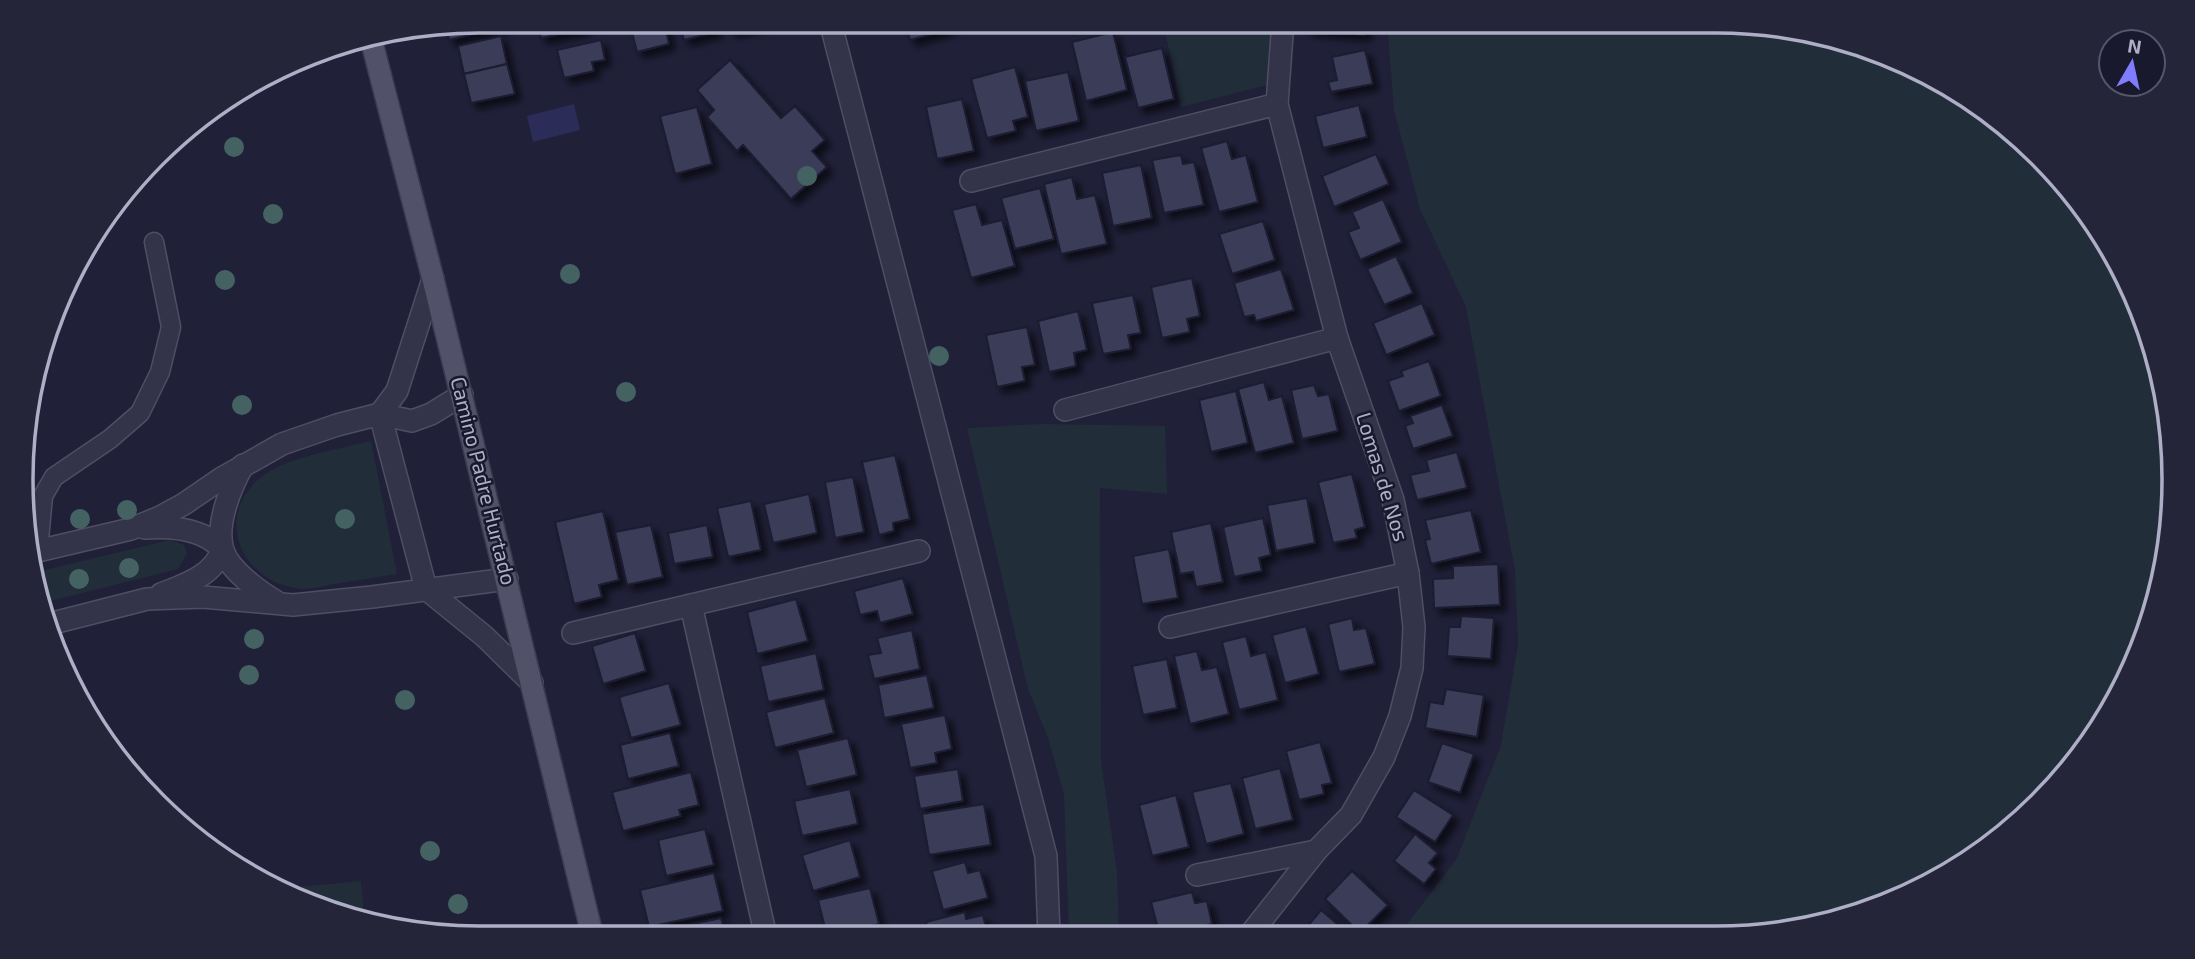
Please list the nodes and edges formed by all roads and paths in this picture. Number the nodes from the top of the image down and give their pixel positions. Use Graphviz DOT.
graph roads {
  1 [pos="833,33"];
  2 [pos="1282,33"];
  3 [pos="373,46"];
  4 [pos="1277,104"];
  5 [pos="971,181"];
  6 [pos="154,242"];
  7 [pos="433,279"];
  8 [pos="1337,338"];
  9 [pos="462,395"];
  10 [pos="1065,410"];
  11 [pos="380,414"];
  12 [pos="243,466"];
  13 [pos="131,529"];
  14 [pos="37,535"];
  15 [pos="222,549"];
  16 [pos="39,551"];
  17 [pos="919,551"];
  18 [pos="1408,573"];
  19 [pos="507,579"];
  20 [pos="426,589"];
  21 [pos="147,599"];
  22 [pos="279,604"];
  23 [pos="691,605"];
  24 [pos="57,622"];
  25 [pos="1170,627"];
  26 [pos="573,634"];
  27 [pos="532,683"];
  28 [pos="1316,851"];
  29 [pos="1198,874"];
  30 [pos="590,926"];
  31 [pos="764,926"];
  32 [pos="1049,926"];
  33 [pos="1257,926"];
  1 -- 32 [label="street"];
  2 -- 4 [label="street, Lomas de Nos"];
  3 -- 7 [label="main road, Camino Padre Hurtado"];
  4 -- 5 [label="street"];
  4 -- 8 [label="street, Lomas de Nos"];
  6 -- 14 [label="lane"];
  7 -- 9 [label="main road, Camino Padre Hurtado"];
  7 -- 11 [label="street"];
  8 -- 10 [label="street"];
  8 -- 18 [label="street, Lomas de Nos"];
  9 -- 11 [label="street"];
  9 -- 19 [label="main road, Camino Padre Hurtado"];
  11 -- 12 [label="street"];
  11 -- 20 [label="street"];
  12 -- 13 [label="street"];
  12 -- 15 [label="street"];
  13 -- 15 [label="street"];
  13 -- 16 [label="street"];
  15 -- 21 [label="street"];
  15 -- 22 [label="street"];
  17 -- 23 [label="street"];
  18 -- 25 [label="street"];
  18 -- 28 [label="street, Lomas de Nos"];
  19 -- 20 [label="street"];
  19 -- 27 [label="main road, Camino Padre Hurtado"];
  20 -- 22 [label="street"];
  20 -- 27 [label="street"];
  21 -- 22 [label="street"];
  21 -- 24 [label="street"];
  23 -- 26 [label="street"];
  23 -- 31 [label="street"];
  27 -- 30 [label="main road, Camino Padre Hurtado"];
  28 -- 29 [label="street"];
  28 -- 33 [label="street, Lomas de Nos"];
}
